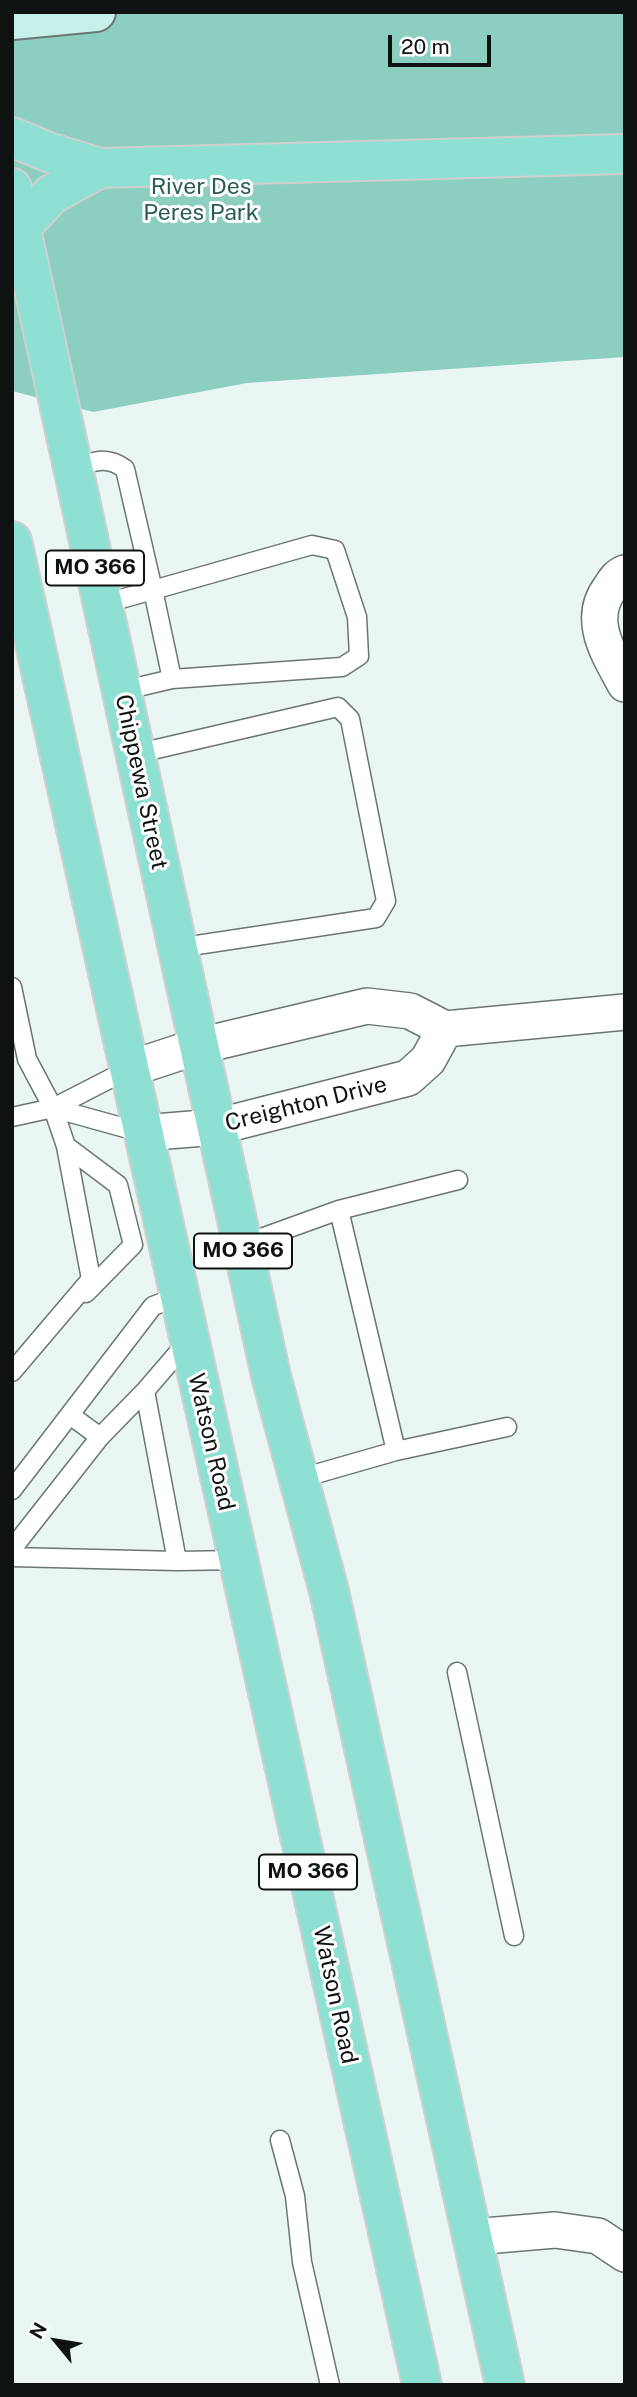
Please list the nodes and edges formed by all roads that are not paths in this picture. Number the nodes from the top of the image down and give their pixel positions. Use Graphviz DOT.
graph roads {
  1 [pos="85,13"];
  2 [pos="12,20"];
  3 [pos="12,137"];
  4 [pos="625,155"];
  5 [pos="100,167"];
  6 [pos="12,188"];
  7 [pos="21,227"];
  8 [pos="73,468"];
  9 [pos="12,541"];
  10 [pos="625,573"];
  11 [pos="153,590"];
  12 [pos="103,604"];
  13 [pos="172,679"];
  14 [pos="625,684"];
  15 [pos="121,691"];
  16 [pos="135,754"];
  17 [pos="177,948"];
  18 [pos="12,988"];
  19 [pos="625,1012"];
  20 [pos="445,1029"];
  21 [pos="199,1046"];
  22 [pos="129,1069"];
  23 [pos="53,1108"];
  24 [pos="12,1117"];
  25 [pos="216,1127"];
  26 [pos="143,1133"];
  27 [pos="66,1146"];
  28 [pos="458,1180"];
  29 [pos="339,1210"];
  30 [pos="242,1245"];
  31 [pos="179,1296"];
  32 [pos="39,1340"];
  33 [pos="191,1351"];
  34 [pos="12,1372"];
  35 [pos="145,1391"];
  36 [pos="70,1415"];
  37 [pos="508,1427"];
  38 [pos="100,1437"];
  39 [pos="396,1451"];
  40 [pos="298,1479"];
  41 [pos="12,1490"];
  42 [pos="12,1549"];
  43 [pos="12,1557"];
  44 [pos="238,1560"];
  45 [pos="177,1561"];
  46 [pos="457,1672"];
  47 [pos="514,1936"];
  48 [pos="280,2140"];
  49 [pos="473,2237"];
  50 [pos="625,2254"];
  51 [pos="330,2385"];
  52 [pos="422,2385"];
  53 [pos="505,2385"];
  1 -- 2 [label="main road"];
  3 -- 5 [label="main road"];
  4 -- 5 [label="main road"];
  5 -- 7 [label="main road"];
  6 -- 7 [label="main road, Chippewa Street / MO 366"];
  7 -- 8 [label="main road, Chippewa Street / MO 366"];
  8 -- 11 [label="lane"];
  8 -- 12 [label="main road, Chippewa Street / MO 366"];
  9 -- 22 [label="main road, MO 366"];
  10 -- 14 [label="street"];
  11 -- 12 [label="lane"];
  11 -- 13 [label="lane"];
  11 -- 13 [label="lane"];
  12 -- 15 [label="main road, Chippewa Street / MO 366"];
  13 -- 15 [label="lane"];
  15 -- 16 [label="main road, Chippewa Street / MO 366"];
  16 -- 17 [label="main road, Chippewa Street / MO 366"];
  16 -- 17 [label="lane"];
  17 -- 21 [label="main road, Chippewa Street / MO 366"];
  18 -- 23 [label="lane"];
  19 -- 20 [label="street"];
  20 -- 21 [label="street"];
  20 -- 25 [label="street, Creighton Drive"];
  21 -- 22 [label="street"];
  21 -- 25 [label="main road, Chippewa Street / MO 366"];
  22 -- 23 [label="lane"];
  22 -- 26 [label="main road, MO 366"];
  23 -- 24 [label="lane"];
  23 -- 26 [label="lane"];
  23 -- 27 [label="lane"];
  25 -- 26 [label="street, Creighton Drive"];
  25 -- 30 [label="main road, Chippewa Street / MO 366"];
  26 -- 31 [label="main road, MO 366"];
  27 -- 32 [label="lane"];
  27 -- 32 [label="lane"];
  28 -- 29 [label="lane"];
  29 -- 30 [label="lane"];
  29 -- 39 [label="lane"];
  30 -- 40 [label="main road, Chippewa Street / MO 366"];
  31 -- 33 [label="main road, MO 366"];
  31 -- 36 [label="lane"];
  32 -- 34 [label="lane"];
  33 -- 35 [label="lane"];
  33 -- 44 [label="main road, Watson Road / MO 366"];
  35 -- 38 [label="lane"];
  35 -- 45 [label="lane"];
  36 -- 38 [label="lane"];
  36 -- 41 [label="lane"];
  37 -- 39 [label="lane"];
  38 -- 42 [label="lane"];
  39 -- 40 [label="lane"];
  40 -- 49 [label="main road, MO 366"];
  43 -- 45 [label="lane"];
  44 -- 45 [label="lane"];
  44 -- 52 [label="main road, Watson Road / MO 366"];
  46 -- 47 [label="lane"];
  48 -- 51 [label="lane"];
  49 -- 50 [label="street"];
  49 -- 53 [label="main road, MO 366"];
}
